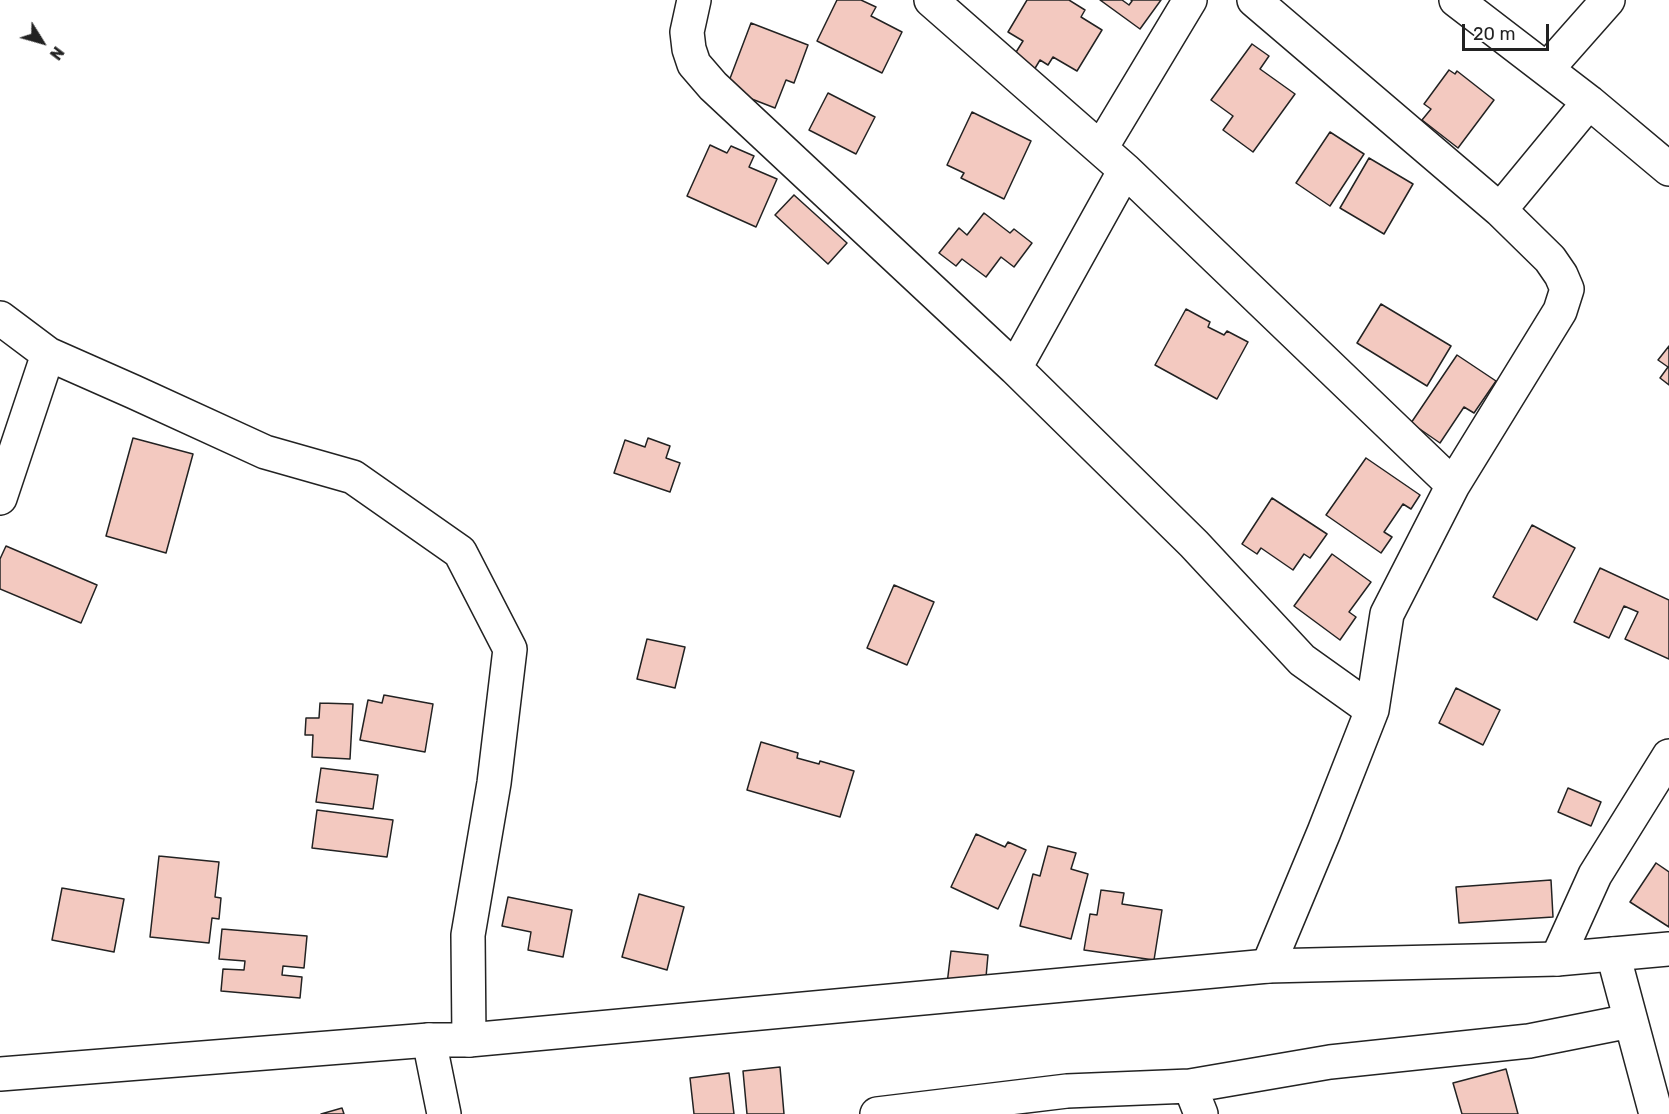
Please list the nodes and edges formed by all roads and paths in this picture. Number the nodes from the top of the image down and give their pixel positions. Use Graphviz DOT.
graph roads {
  1 [pos="694,0"];
  2 [pos="931,0"];
  3 [pos="1190,0"];
  4 [pos="1254,0"];
  5 [pos="1456,0"];
  6 [pos="1608,0"];
  7 [pos="1547,69"];
  8 [pos="1589,102"];
  9 [pos="1101,148"];
  10 [pos="1669,169"];
  11 [pos="1125,170"];
  12 [pos="1500,210"];
  13 [pos="0,318"];
  14 [pos="48,354"];
  15 [pos="1015,368"];
  16 [pos="1453,485"];
  17 [pos="0,498"];
  18 [pos="1372,710"];
  19 [pos="1669,756"];
  20 [pos="1669,949"];
  21 [pos="1613,954"];
  22 [pos="1557,959"];
  23 [pos="1268,966"];
  24 [pos="1630,1021"];
  25 [pos="429,1040"];
  26 [pos="470,1040"];
  27 [pos="0,1074"];
  28 [pos="1195,1100"];
  29 [pos="444,1114"];
  30 [pos="877,1114"];
  31 [pos="1656,1114"];
  1 -- 15 [label="street"];
  2 -- 9 [label="street"];
  3 -- 9 [label="street"];
  4 -- 12 [label="street"];
  5 -- 7 [label="street"];
  6 -- 7 [label="street"];
  7 -- 8 [label="street"];
  8 -- 10 [label="street"];
  8 -- 12 [label="street"];
  9 -- 11 [label="street"];
  11 -- 15 [label="street"];
  11 -- 16 [label="street"];
  12 -- 16 [label="street"];
  13 -- 14 [label="street"];
  14 -- 17 [label="street"];
  14 -- 26 [label="street"];
  15 -- 18 [label="street"];
  16 -- 18 [label="street"];
  18 -- 23 [label="street"];
  19 -- 22 [label="street"];
  20 -- 21 [label="street"];
  21 -- 22 [label="street"];
  21 -- 24 [label="street"];
  22 -- 23 [label="street"];
  23 -- 26 [label="street"];
  24 -- 28 [label="street"];
  24 -- 31 [label="street"];
  25 -- 26 [label="street"];
  25 -- 27 [label="street"];
  25 -- 29 [label="street"];
  28 -- 30 [label="street"];
}
